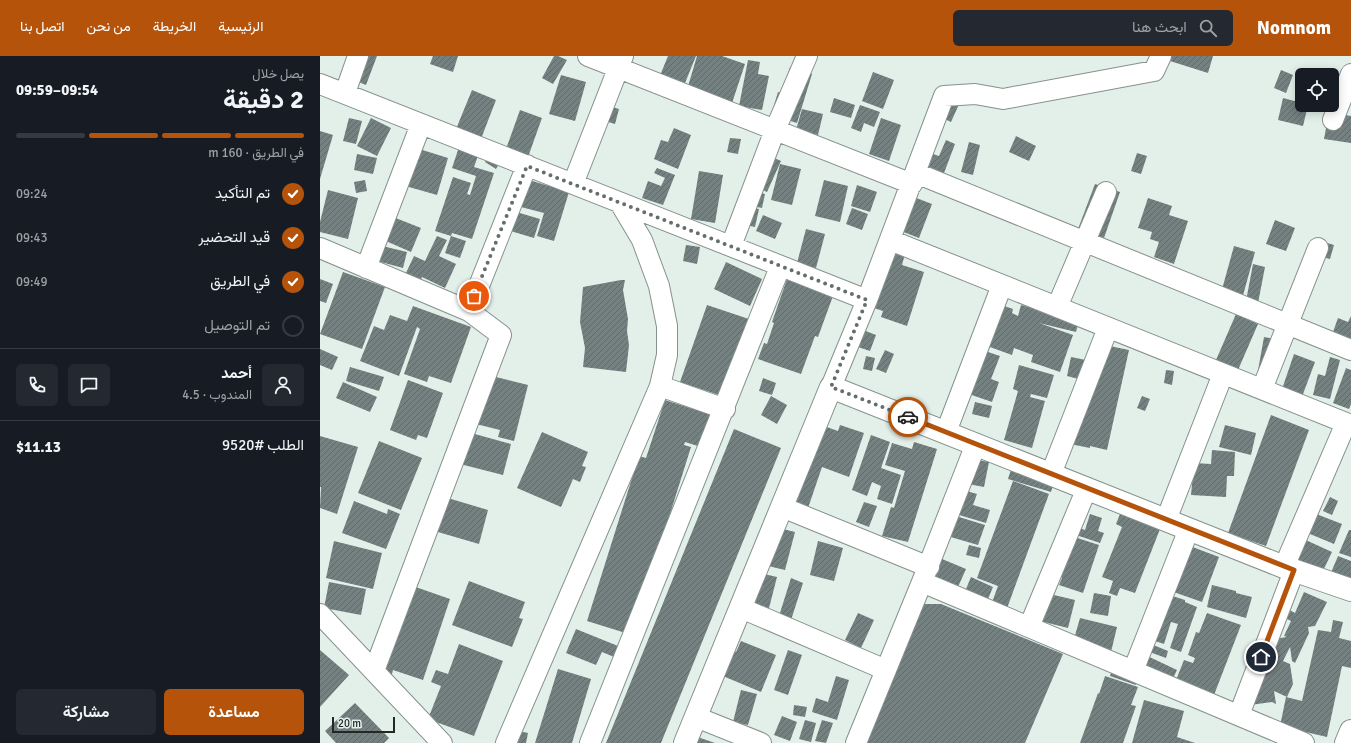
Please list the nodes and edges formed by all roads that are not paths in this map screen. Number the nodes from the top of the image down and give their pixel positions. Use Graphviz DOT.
graph roads {
  1 [pos="358,56"];
  2 [pos="588,56"];
  3 [pos="808,56"];
  4 [pos="1161,56"];
  5 [pos="621,62"];
  6 [pos="1351,74"];
  7 [pos="320,84"];
  8 [pos="345,93"];
  9 [pos="1333,120"];
  10 [pos="421,124"];
  11 [pos="776,130"];
  12 [pos="527,166"];
  13 [pos="914,178"];
  14 [pos="573,184"];
  15 [pos="1106,192"];
  16 [pos="620,202"];
  17 [pos="890,240"];
  18 [pos="1085,241"];
  19 [pos="731,246"];
  20 [pos="320,248"];
  21 [pos="1318,248"];
  22 [pos="780,267"];
  23 [pos="366,268"];
  24 [pos="1002,285"];
  25 [pos="867,300"];
  26 [pos="1057,307"];
  27 [pos="469,311"];
  28 [pos="1288,325"];
  29 [pos="1108,328"];
  30 [pos="1351,350"];
  31 [pos="1223,374"];
  32 [pos="660,386"];
  33 [pos="831,387"];
  34 [pos="1262,389"];
  35 [pos="724,409"];
  36 [pos="1348,424"];
  37 [pos="946,432"];
  38 [pos="976,444"];
  39 [pos="1051,474"];
  40 [pos="1087,488"];
  41 [pos="782,507"];
  42 [pos="1166,520"];
  43 [pos="1190,529"];
  44 [pos="1289,569"];
  45 [pos="925,575"];
  46 [pos="1351,590"];
  47 [pos="741,608"];
  48 [pos="320,614"];
  49 [pos="1029,627"];
  50 [pos="886,670"];
  51 [pos="374,671"];
  52 [pos="1133,671"];
  53 [pos="1239,715"];
  54 [pos="696,717"];
  55 [pos="1351,731"];
  56 [pos="442,743"];
  57 [pos="506,743"];
  58 [pos="590,743"];
  59 [pos="685,743"];
  60 [pos="761,743"];
  61 [pos="856,743"];
  62 [pos="1304,743"];
  63 [pos="1346,743"];
  1 -- 8 [label="street"];
  2 -- 5 [label="street"];
  3 -- 11 [label="street"];
  4 -- 13 [label="street"];
  5 -- 11 [label="street"];
  5 -- 14 [label="street"];
  6 -- 9 [label="street"];
  7 -- 8 [label="street"];
  8 -- 10 [label="street"];
  10 -- 12 [label="street"];
  10 -- 23 [label="street"];
  11 -- 13 [label="street"];
  11 -- 19 [label="street"];
  12 -- 14 [label="street"];
  12 -- 27 [label="street"];
  13 -- 17 [label="street"];
  13 -- 18 [label="street"];
  14 -- 16 [label="street"];
  15 -- 18 [label="street"];
  16 -- 19 [label="street"];
  16 -- 32 [label="street"];
  17 -- 24 [label="street"];
  17 -- 25 [label="street"];
  18 -- 26 [label="street"];
  18 -- 28 [label="street"];
  19 -- 22 [label="street"];
  20 -- 23 [label="street"];
  21 -- 28 [label="street"];
  22 -- 25 [label="street"];
  22 -- 35 [label="street"];
  23 -- 27 [label="street"];
  24 -- 26 [label="street"];
  24 -- 37 [label="street"];
  25 -- 33 [label="street"];
  26 -- 29 [label="street"];
  27 -- 51 [label="street"];
  28 -- 30 [label="street"];
  28 -- 34 [label="street"];
  29 -- 31 [label="street"];
  29 -- 39 [label="street"];
  31 -- 34 [label="street"];
  31 -- 42 [label="street"];
  32 -- 35 [label="street"];
  32 -- 57 [label="street"];
  33 -- 37 [label="street"];
  33 -- 41 [label="street"];
  34 -- 36 [label="street"];
  35 -- 58 [label="street"];
  36 -- 44 [label="street"];
  37 -- 38 [label="street"];
  38 -- 39 [label="street"];
  38 -- 45 [label="street"];
  39 -- 40 [label="street"];
  40 -- 42 [label="street"];
  40 -- 49 [label="street"];
  41 -- 45 [label="street"];
  41 -- 47 [label="street"];
  42 -- 43 [label="street"];
  43 -- 44 [label="street"];
  43 -- 52 [label="street"];
  44 -- 46 [label="street"];
  44 -- 53 [label="street"];
  45 -- 49 [label="street"];
  45 -- 50 [label="street"];
  47 -- 50 [label="street"];
  47 -- 54 [label="street"];
  48 -- 51 [label="street"];
  49 -- 52 [label="street"];
  50 -- 61 [label="street"];
  51 -- 56 [label="street"];
  52 -- 53 [label="street"];
  53 -- 62 [label="street"];
  54 -- 59 [label="street"];
  54 -- 60 [label="street"];
  55 -- 63 [label="street"];
}
